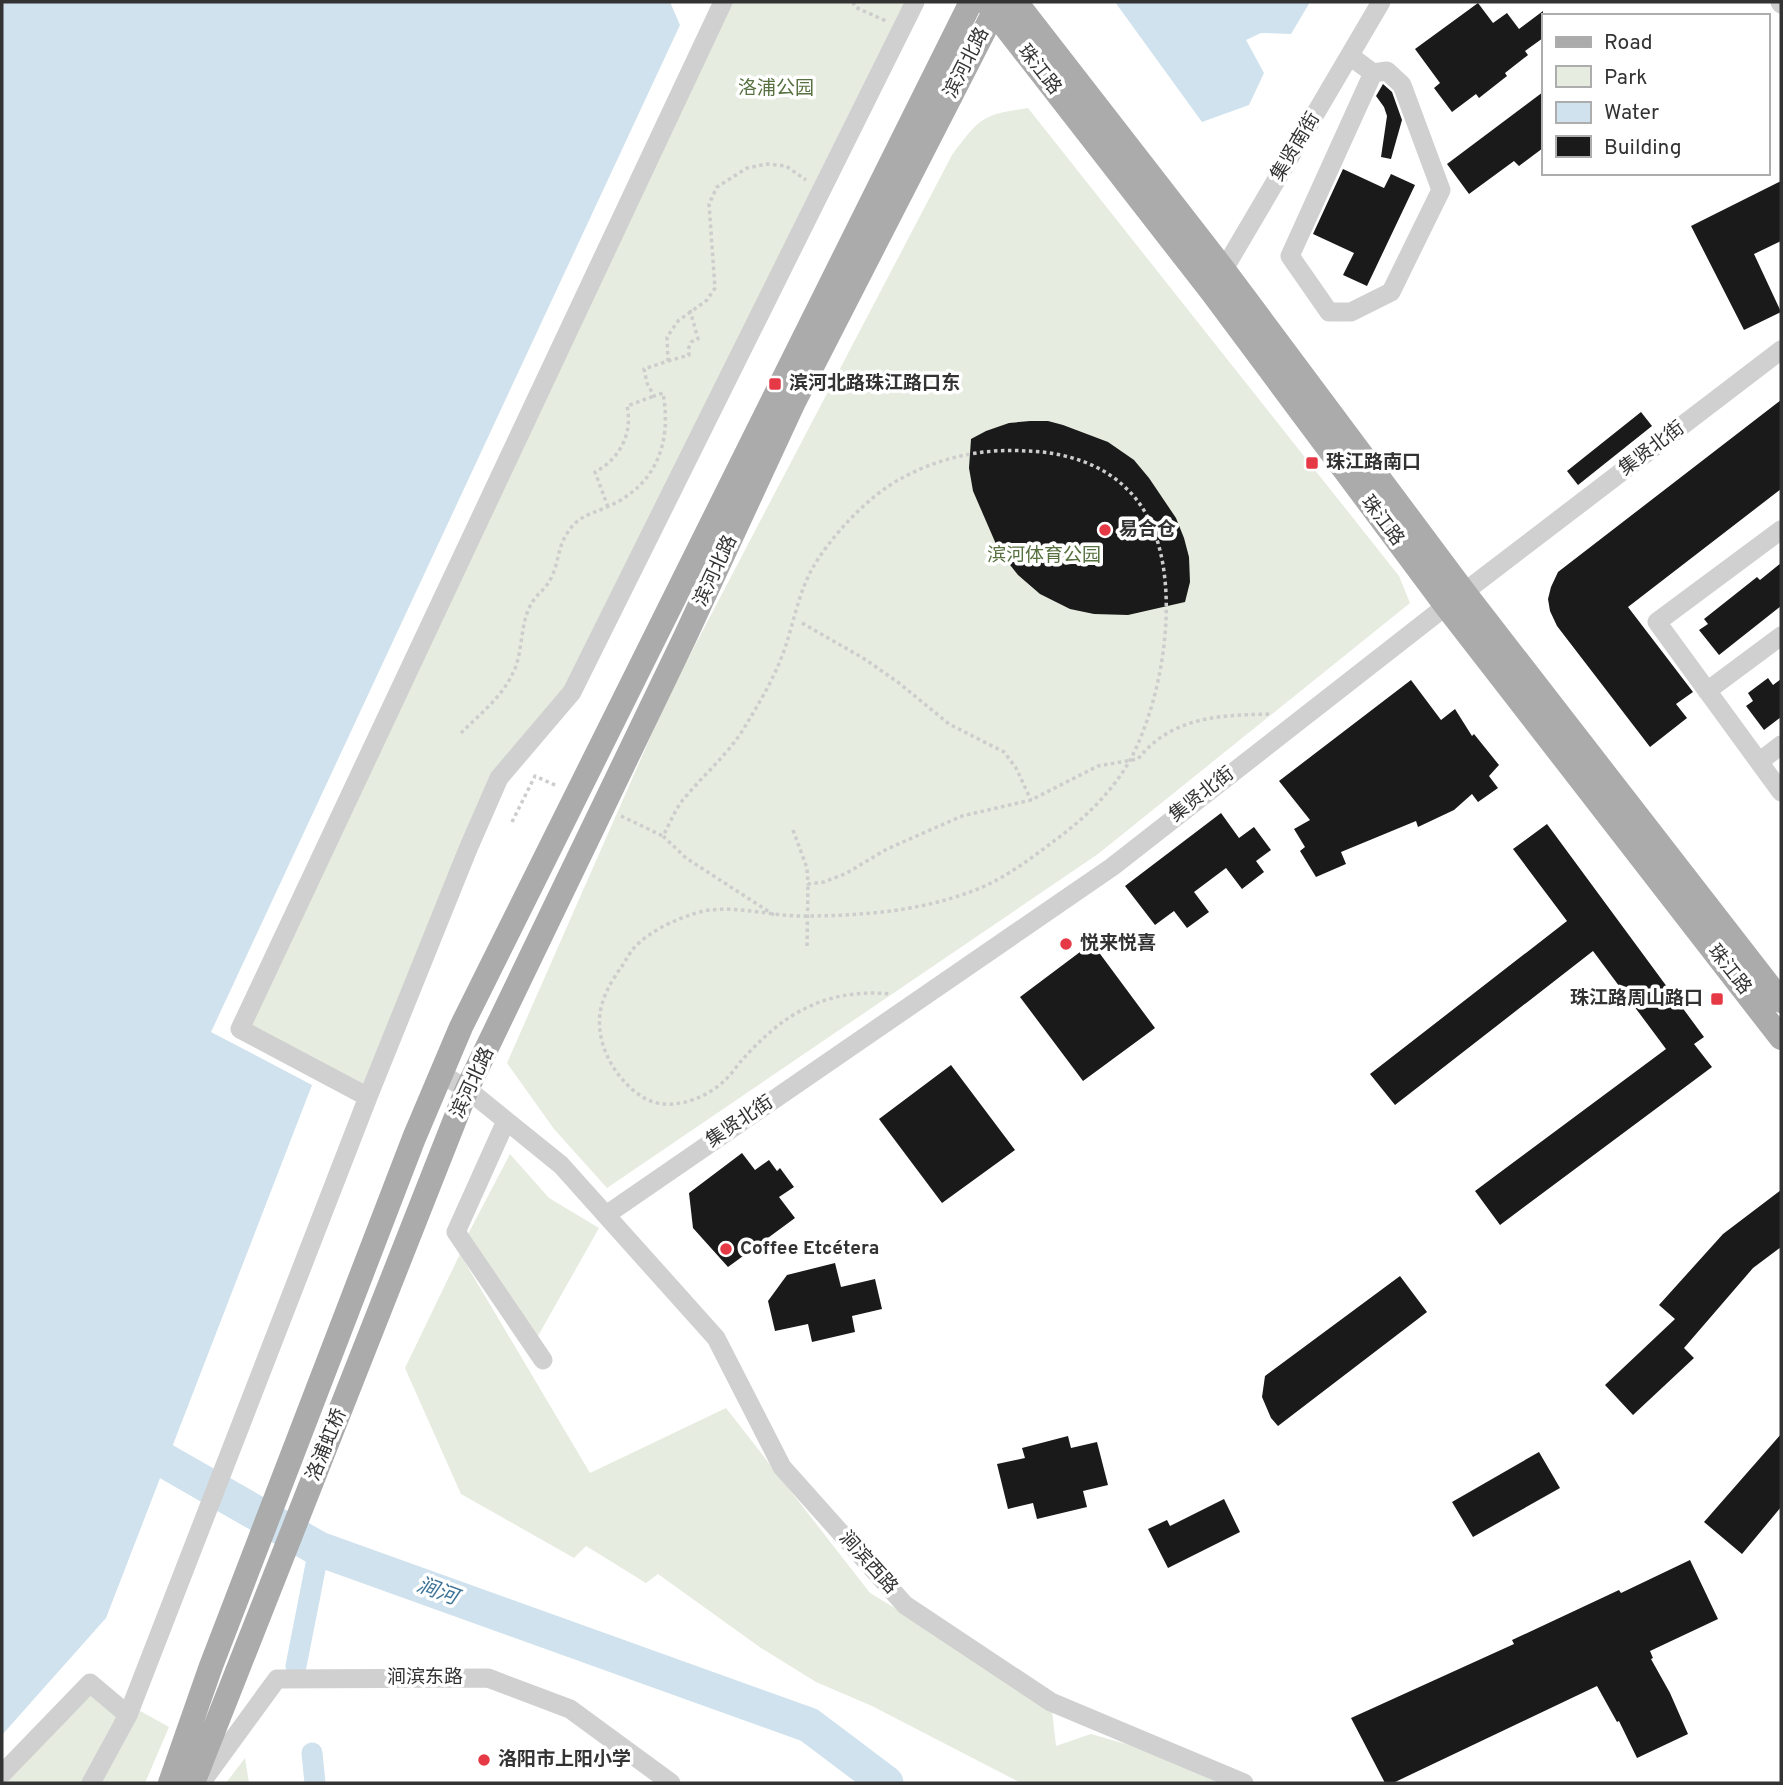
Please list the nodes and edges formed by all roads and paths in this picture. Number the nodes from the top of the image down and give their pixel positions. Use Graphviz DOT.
graph roads {
  1 [pos="723,2"];
  2 [pos="853,2"];
  3 [pos="915,2"];
  4 [pos="971,2"];
  5 [pos="1381,2"];
  6 [pos="999,4"];
  7 [pos="902,28"];
  8 [pos="1350,56"];
  9 [pos="1373,73"];
  10 [pos="819,195"];
  11 [pos="1224,270"];
  12 [pos="1211,291"];
  13 [pos="690,310"];
  14 [pos="1781,350"];
  15 [pos="668,362"];
  16 [pos="654,396"];
  17 [pos="608,507"];
  18 [pos="1781,530"];
  19 [pos="1455,599"];
  20 [pos="802,623"];
  21 [pos="1781,636"];
  22 [pos="1707,691"];
  23 [pos="1272,714"];
  24 [pos="461,733"];
  25 [pos="1781,746"];
  26 [pos="1759,762"];
  27 [pos="535,776"];
  28 [pos="1781,792"];
  29 [pos="1031,800"];
  30 [pos="512,822"];
  31 [pos="793,830"];
  32 [pos="808,884"];
  33 [pos="774,915"];
  34 [pos="807,916"];
  35 [pos="807,946"];
  36 [pos="891,994"];
  37 [pos="1781,1001"];
  38 [pos="1781,1038"];
  39 [pos="441,1074"];
  40 [pos="467,1089"];
  41 [pos="368,1097"];
  42 [pos="506,1121"];
  43 [pos="414,1138"];
  44 [pos="445,1146"];
  45 [pos="606,1215"];
  46 [pos="543,1360"];
  47 [pos="128,1715"];
  48 [pos="197,1741"];
  49 [pos="2,1774"];
  50 [pos="91,1783"];
  51 [pos="170,1783"];
  52 [pos="193,1783"];
  53 [pos="201,1783"];
  54 [pos="671,1783"];
  55 [pos="1244,1783"];
  1 -- 41 [label="street"];
  2 -- 7 [label="path"];
  3 -- 7 [label="street"];
  4 -- 39 [label="main road, 滨河北路"];
  5 -- 8 [label="street, 集贤南街"];
  6 -- 11 [label="main road, 珠江路"];
  6 -- 12 [label="main road, 珠江路"];
  6 -- 40 [label="main road, 滨河北路"];
  7 -- 10 [label="street"];
  8 -- 9 [label="street"];
  8 -- 11 [label="street, 集贤南街"];
  9 -- 9 [label="street"];
  10 -- 13 [label="path"];
  10 -- 41 [label="street"];
  11 -- 12 [label="street, 集贤南街"];
  11 -- 19 [label="main road, 珠江路"];
  12 -- 19 [label="main road, 珠江路"];
  13 -- 15 [label="path"];
  13 -- 15 [label="path"];
  14 -- 19 [label="street, 集贤北街"];
  15 -- 16 [label="path"];
  16 -- 17 [label="path"];
  16 -- 17 [label="path"];
  17 -- 24 [label="path"];
  18 -- 22 [label="street"];
  19 -- 37 [label="main road, 珠江路"];
  19 -- 38 [label="main road, 珠江路"];
  19 -- 45 [label="street, 集贤北街"];
  20 -- 29 [label="path"];
  21 -- 22 [label="street"];
  22 -- 26 [label="street"];
  23 -- 29 [label="path"];
  25 -- 26 [label="street"];
  26 -- 28 [label="street"];
  27 -- 30 [label="path"];
  29 -- 32 [label="path"];
  31 -- 32 [label="path"];
  32 -- 34 [label="path"];
  33 -- 34 [label="path"];
  33 -- 34 [label="path"];
  33 -- 36 [label="path"];
  34 -- 35 [label="path"];
  39 -- 40 [label="street, 涧滨西路"];
  39 -- 43 [label="main road, 滨河北路"];
  40 -- 42 [label="street, 涧滨西路"];
  40 -- 44 [label="main road, 滨河北路"];
  41 -- 47 [label="street"];
  42 -- 45 [label="street, 涧滨西路"];
  42 -- 46 [label="street"];
  43 -- 48 [label="main road, 洛浦虹桥"];
  44 -- 48 [label="main road, 洛浦虹桥"];
  45 -- 55 [label="street, 涧滨西路"];
  47 -- 49 [label="street"];
  47 -- 50 [label="street"];
  48 -- 51 [label="main road"];
  48 -- 52 [label="main road"];
  53 -- 54 [label="street, 涧滨东路"];
}
